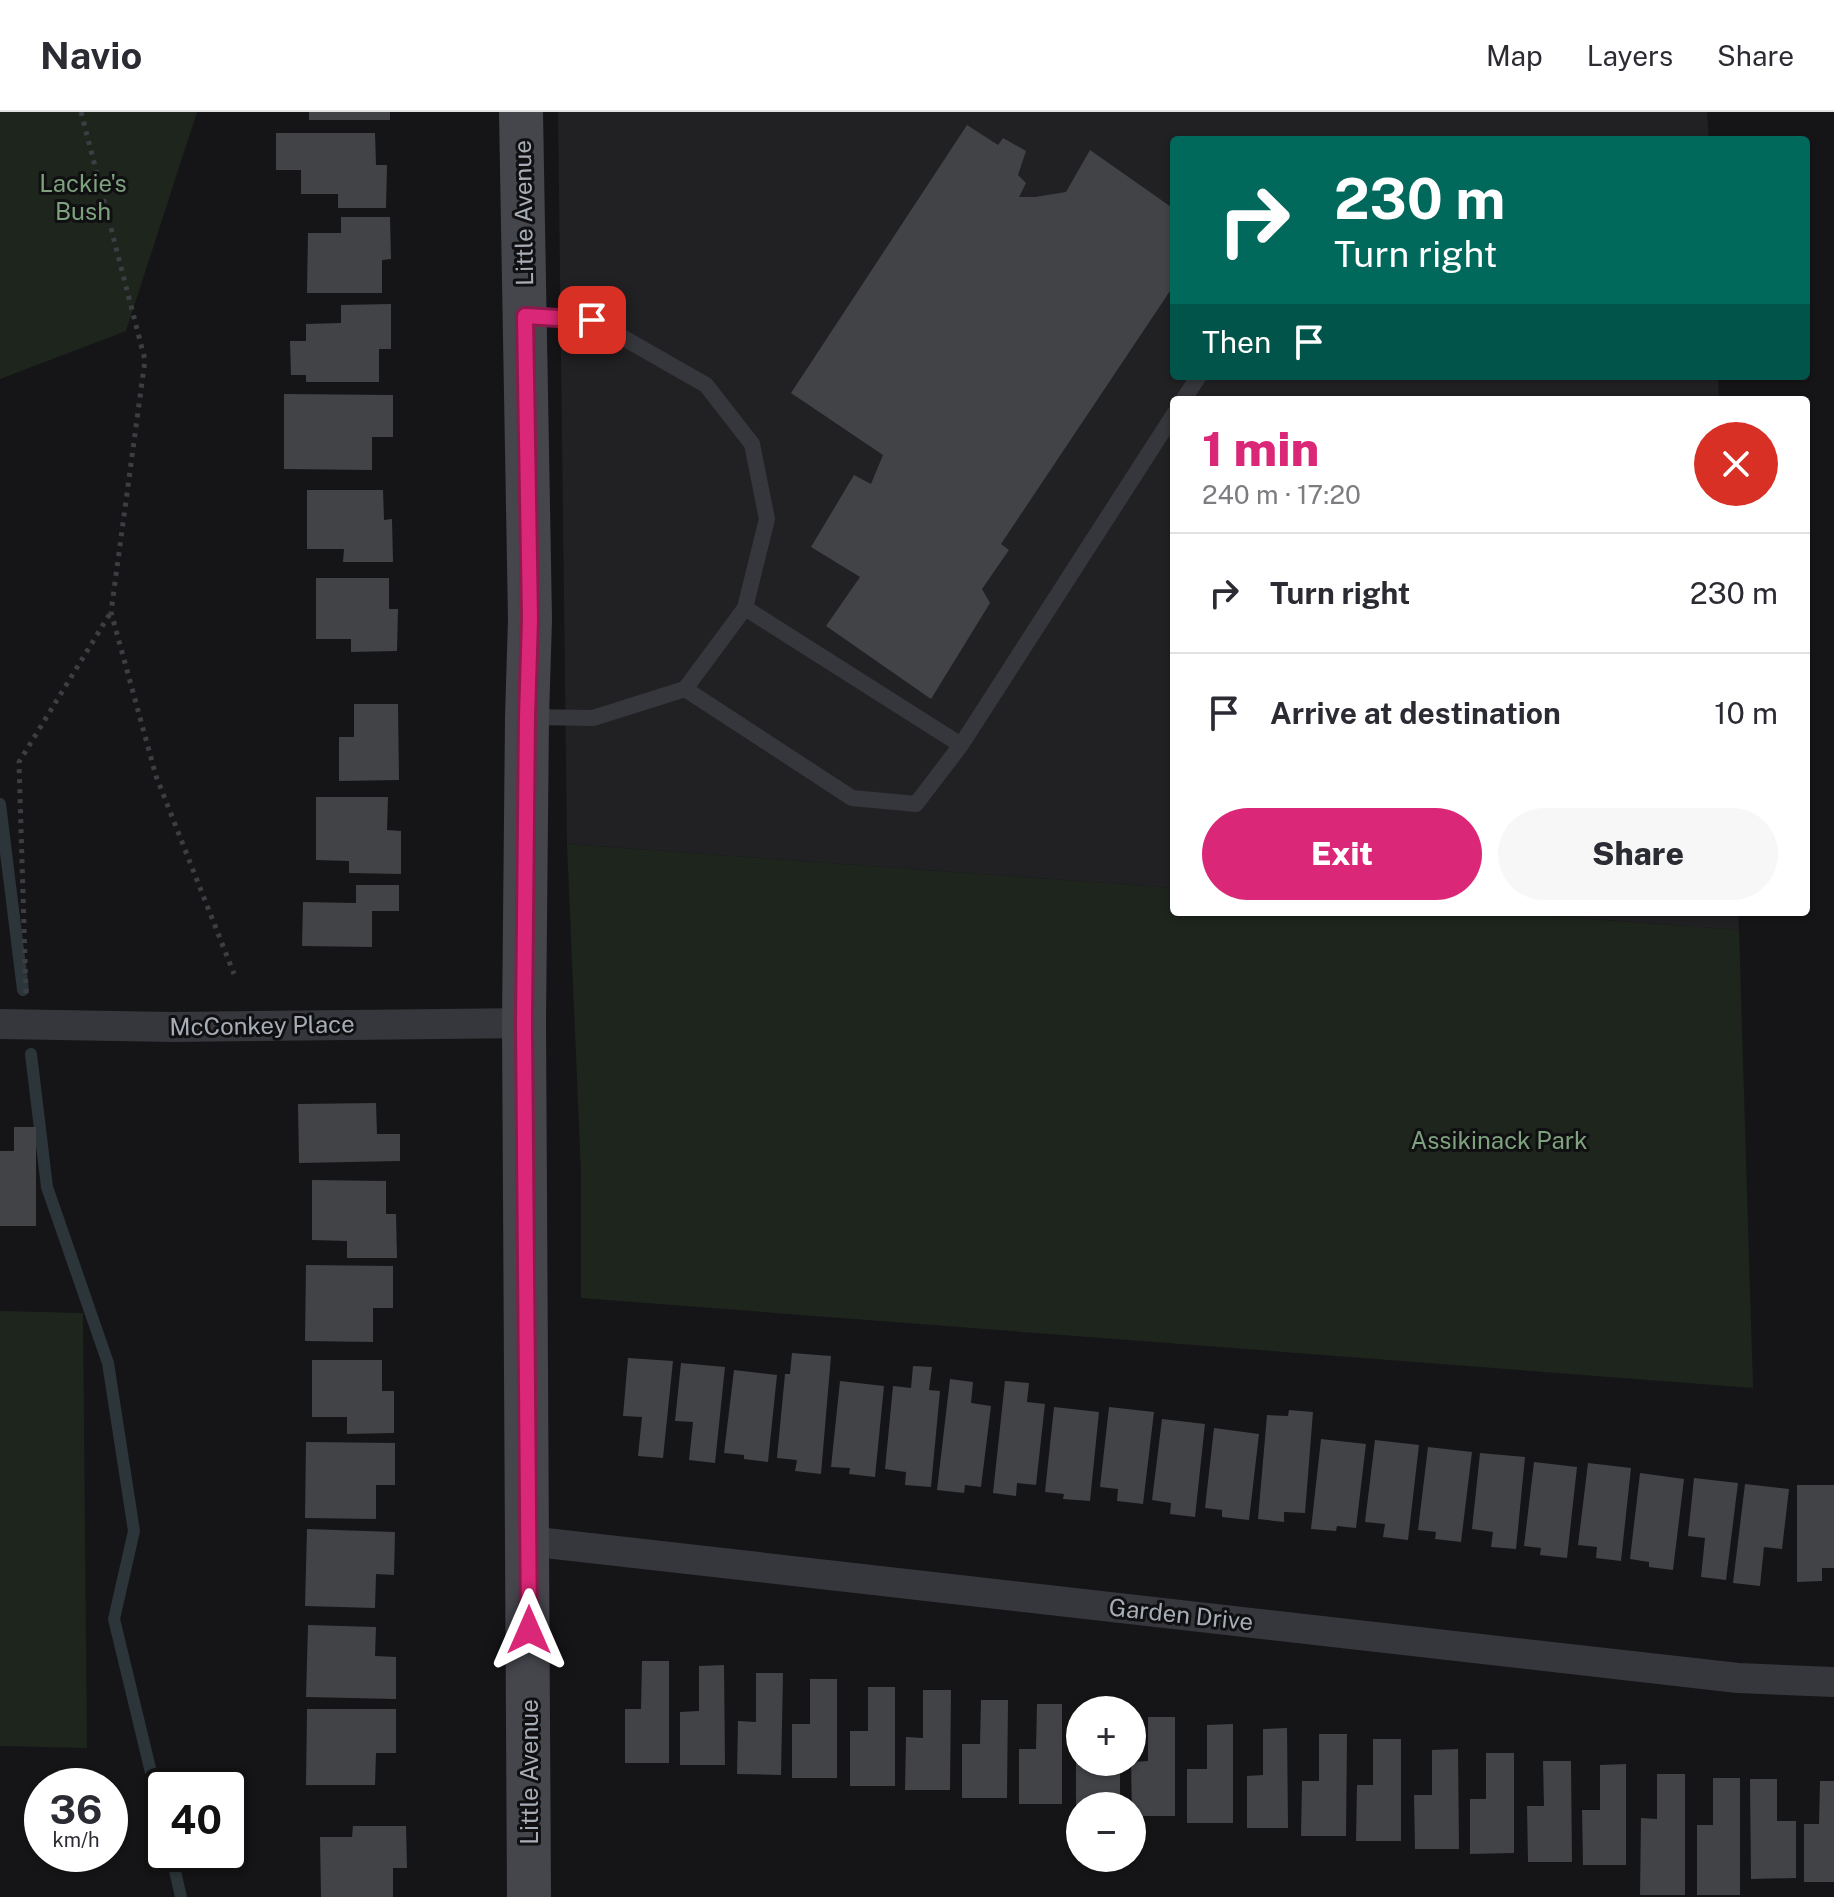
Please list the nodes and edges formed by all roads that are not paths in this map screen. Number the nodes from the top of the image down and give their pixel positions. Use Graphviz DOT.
graph roads {
  1 [pos="521,112"];
  2 [pos="525,316"];
  3 [pos="1170,420"];
  4 [pos="745,608"];
  5 [pos="685,689"];
  6 [pos="527,717"];
  7 [pos="961,745"];
  8 [pos="524,1023"];
  9 [pos="0,1024"];
  10 [pos="528,1541"];
  11 [pos="1834,1682"];
  12 [pos="529,1897"];
  1 -- 2 [label="street, Little Avenue"];
  2 -- 4 [label="lane"];
  2 -- 6 [label="street, Little Avenue"];
  3 -- 7 [label="lane"];
  4 -- 5 [label="lane"];
  4 -- 7 [label="lane"];
  5 -- 6 [label="lane"];
  5 -- 7 [label="lane"];
  6 -- 8 [label="street, Little Avenue"];
  8 -- 9 [label="street, McConkey Place"];
  8 -- 10 [label="street, Little Avenue"];
  10 -- 11 [label="street, Garden Drive"];
  10 -- 12 [label="street, Little Avenue"];
}
